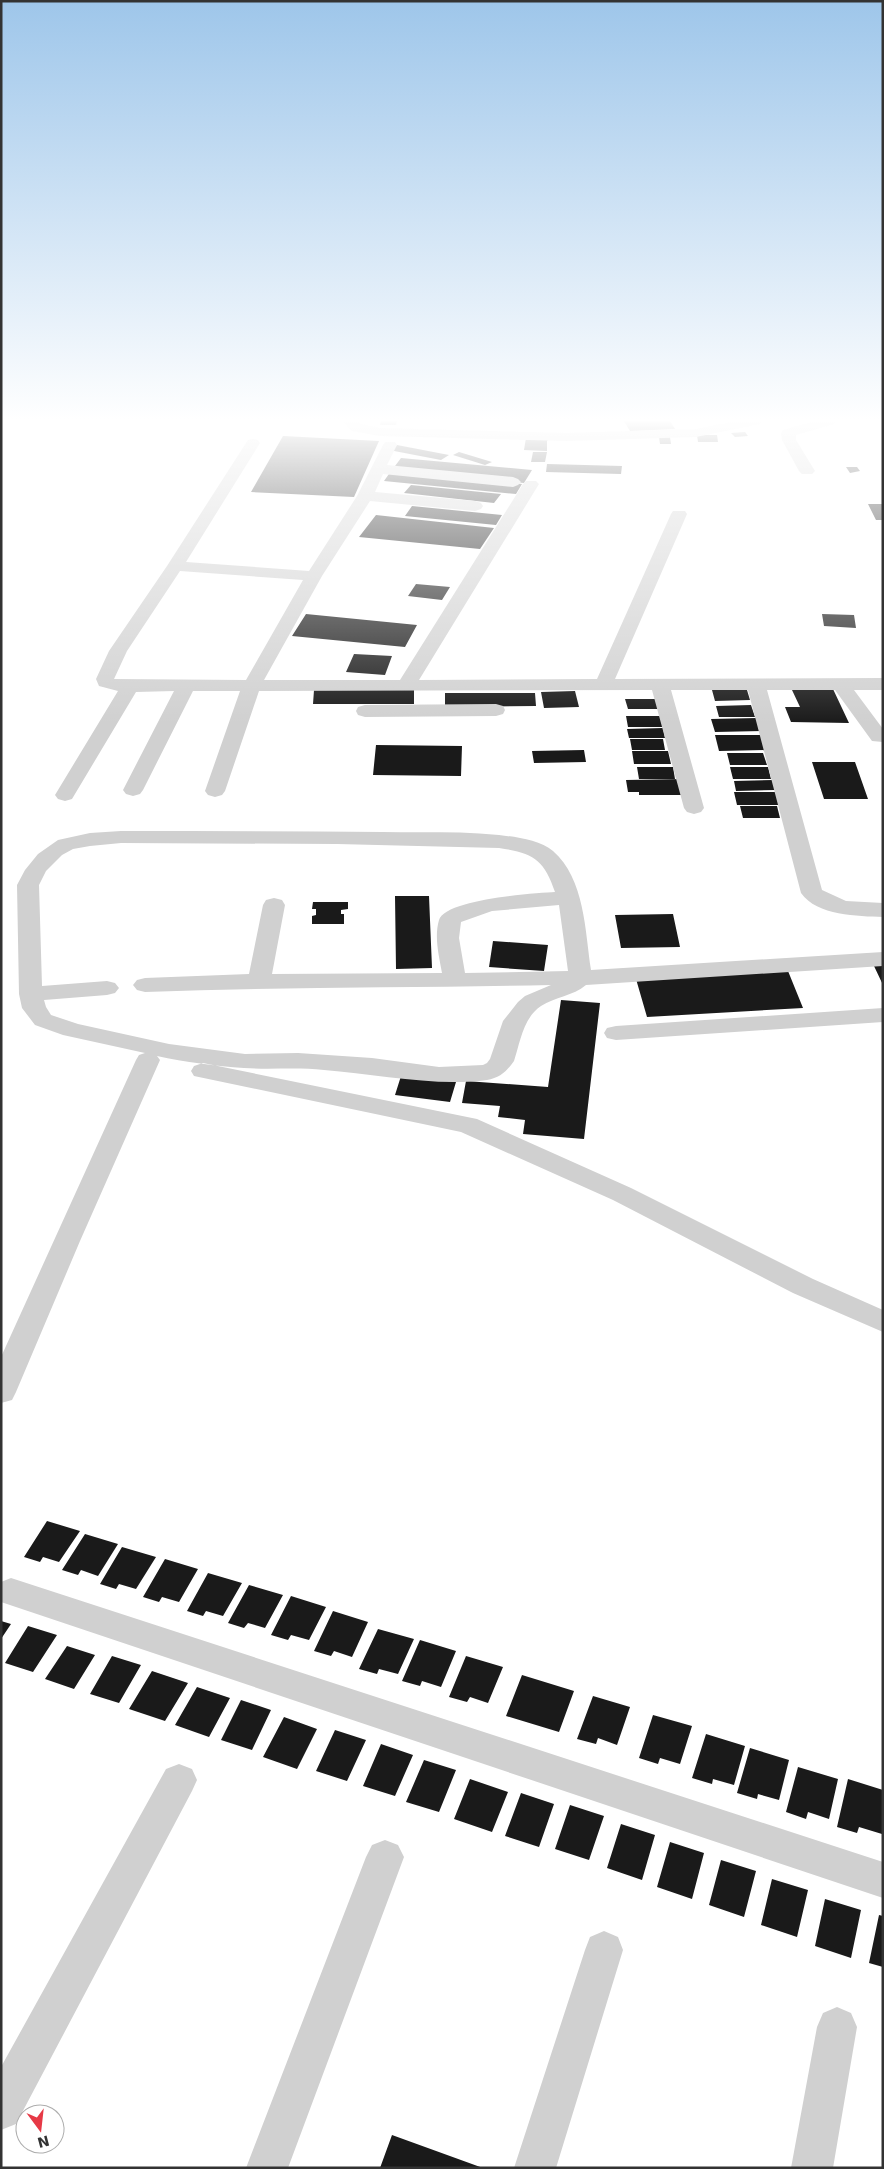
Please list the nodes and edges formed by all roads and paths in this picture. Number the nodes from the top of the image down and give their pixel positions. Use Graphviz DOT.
graph roads {
  1 [pos="203,522"];
  2 [pos="348,522"];
  3 [pos="509,522"];
  4 [pos="675,522"];
  5 [pos="175,566"];
  6 [pos="314,576"];
  7 [pos="604,684"];
  8 [pos="660,684"];
  9 [pos="756,684"];
  10 [pos="840,684"];
  11 [pos="883,684"];
  12 [pos="252,685"];
  13 [pos="414,685"];
  14 [pos="130,686"];
  15 [pos="186,686"];
  16 [pos="424,710"];
  17 [pos="496,710"];
  18 [pos="365,711"];
  19 [pos="879,737"];
  20 [pos="132,790"];
  21 [pos="215,791"];
  22 [pos="65,795"];
  23 [pos="694,808"];
  24 [pos="569,898"];
  25 [pos="274,905"];
  26 [pos="883,910"];
  27 [pos="883,960"];
  28 [pos="580,978"];
  29 [pos="454,979"];
  30 [pos="259,981"];
  31 [pos="145,985"];
  32 [pos="107,988"];
  33 [pos="31,994"];
  34 [pos="883,1015"];
  35 [pos="616,1033"];
  36 [pos="111,1053"];
  37 [pos="148,1060"];
  38 [pos="883,1322"];
  39 [pos="1,1392"];
  40 [pos="11,1592"];
  41 [pos="179,1780"];
  42 [pos="385,1857"];
  43 [pos="883,1880"];
  44 [pos="604,1950"];
  45 [pos="837,2027"];
  46 [pos="1,2110"];
  47 [pos="267,2168"];
  48 [pos="535,2168"];
  49 [pos="812,2168"];
  1 -- 5 [label="street"];
  2 -- 6 [label="street"];
  3 -- 13 [label="street"];
  4 -- 7 [label="street"];
  5 -- 6 [label="street"];
  5 -- 14 [label="street"];
  6 -- 12 [label="street"];
  7 -- 8 [label="street"];
  7 -- 13 [label="street"];
  8 -- 9 [label="street"];
  8 -- 23 [label="street"];
  9 -- 10 [label="street"];
  9 -- 26 [label="street"];
  10 -- 11 [label="street"];
  10 -- 19 [label="street"];
  12 -- 13 [label="street"];
  12 -- 15 [label="street"];
  12 -- 21 [label="street"];
  13 -- 16 [label="street"];
  14 -- 15 [label="street"];
  14 -- 22 [label="street"];
  15 -- 20 [label="street"];
  16 -- 17 [label="street"];
  16 -- 18 [label="street"];
  24 -- 28 [label="street"];
  24 -- 29 [label="street"];
  24 -- 33 [label="street"];
  25 -- 30 [label="street"];
  27 -- 28 [label="street"];
  28 -- 29 [label="street"];
  28 -- 33 [label="street"];
  29 -- 30 [label="street"];
  30 -- 31 [label="street"];
  32 -- 33 [label="street"];
  34 -- 35 [label="street"];
  36 -- 37 [label="street"];
  37 -- 38 [label="street"];
  37 -- 39 [label="street"];
  40 -- 43 [label="street"];
  41 -- 46 [label="street"];
  42 -- 47 [label="street"];
  44 -- 48 [label="street"];
  45 -- 49 [label="street"];
}
